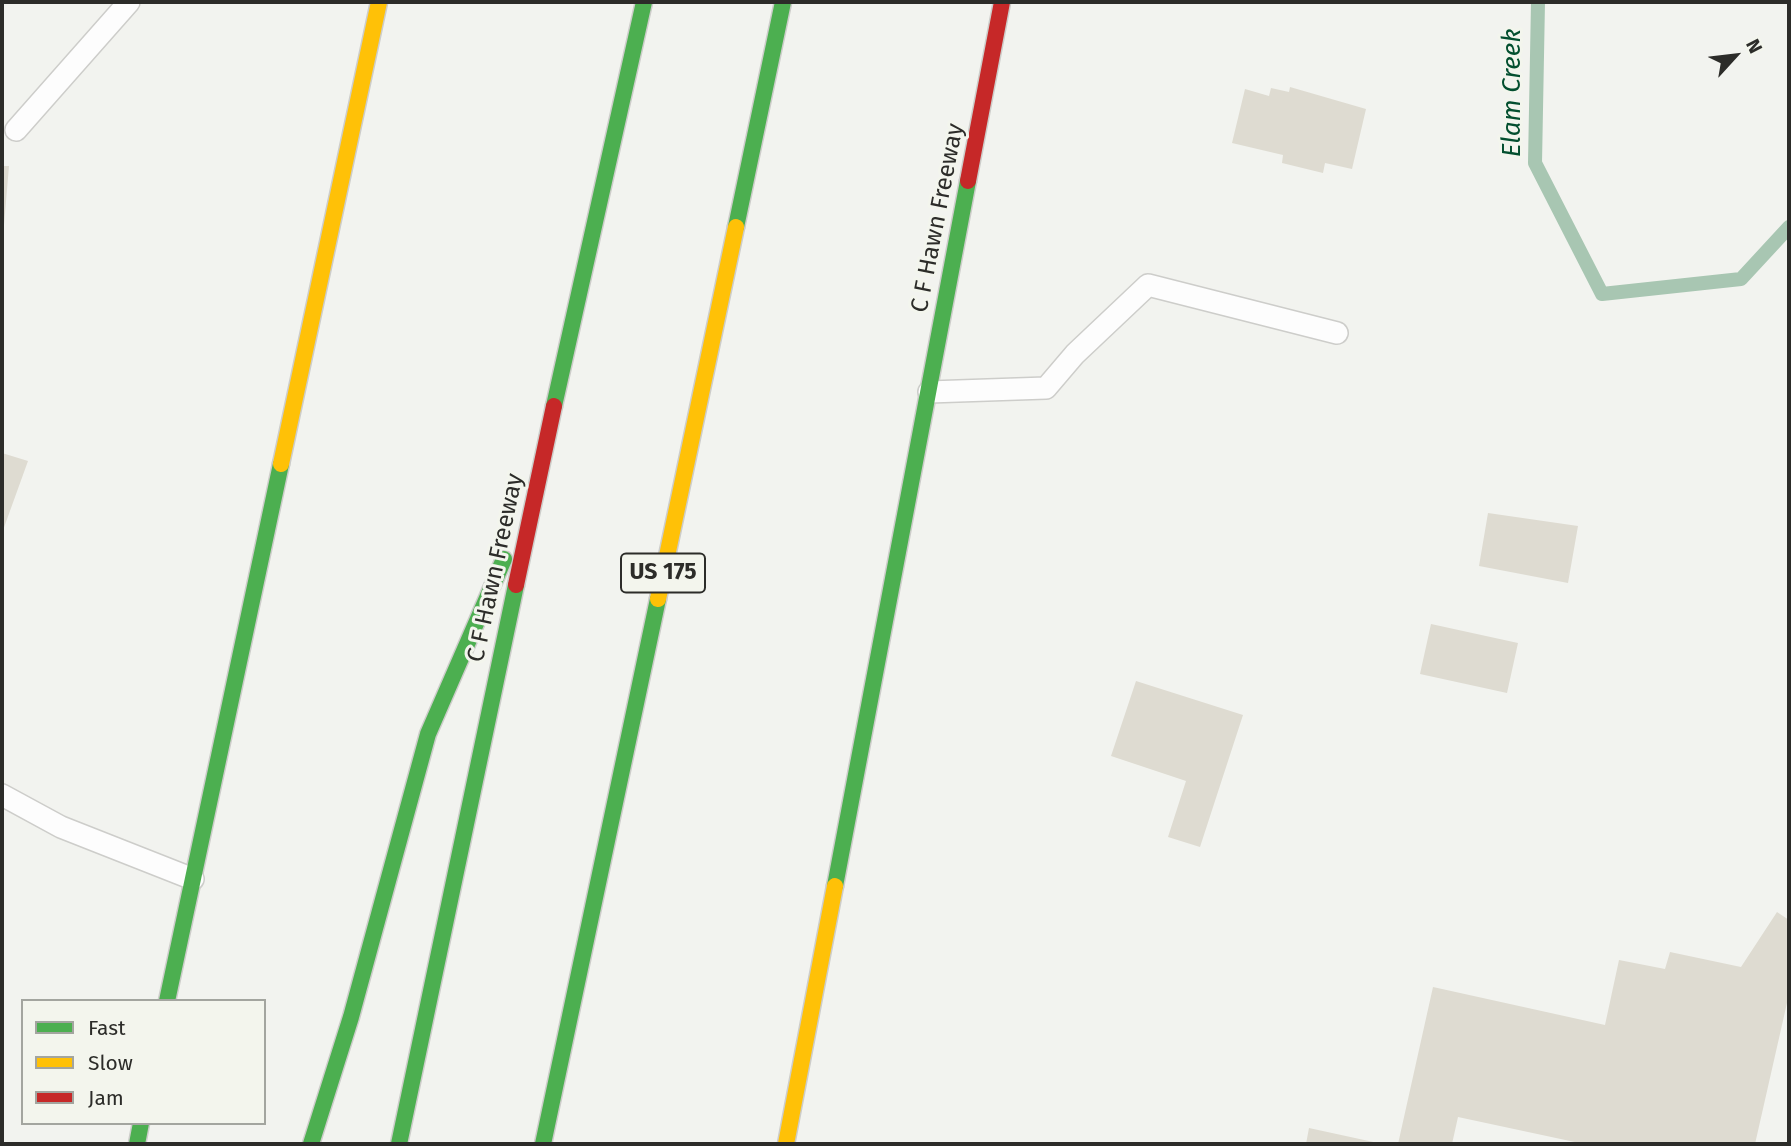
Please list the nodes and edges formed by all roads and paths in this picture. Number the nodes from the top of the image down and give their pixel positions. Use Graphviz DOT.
graph roads {
  1 [pos="129,2"];
  2 [pos="379,2"];
  3 [pos="644,2"];
  4 [pos="783,2"];
  5 [pos="1002,2"];
  6 [pos="16,130"];
  7 [pos="1337,333"];
  8 [pos="929,392"];
  9 [pos="536,488"];
  10 [pos="2,795"];
  11 [pos="193,879"];
  12 [pos="167,999"];
  13 [pos="141,1125"];
  14 [pos="137,1144"];
  15 [pos="311,1144"];
  16 [pos="399,1144"];
  17 [pos="543,1144"];
  18 [pos="786,1144"];
  1 -- 6 [label="lane"];
  2 -- 11 [label="main road"];
  3 -- 9 [label="main road, C F Hawn Freeway"];
  4 -- 17 [label="main road, US 175"];
  5 -- 8 [label="main road, C F Hawn Freeway"];
  7 -- 8 [label="lane"];
  8 -- 18 [label="main road, C F Hawn Freeway"];
  9 -- 15 [label="main road"];
  9 -- 16 [label="main road, C F Hawn Freeway"];
  10 -- 11 [label="lane"];
  11 -- 12 [label="main road"];
  13 -- 14 [label="main road"];
}
